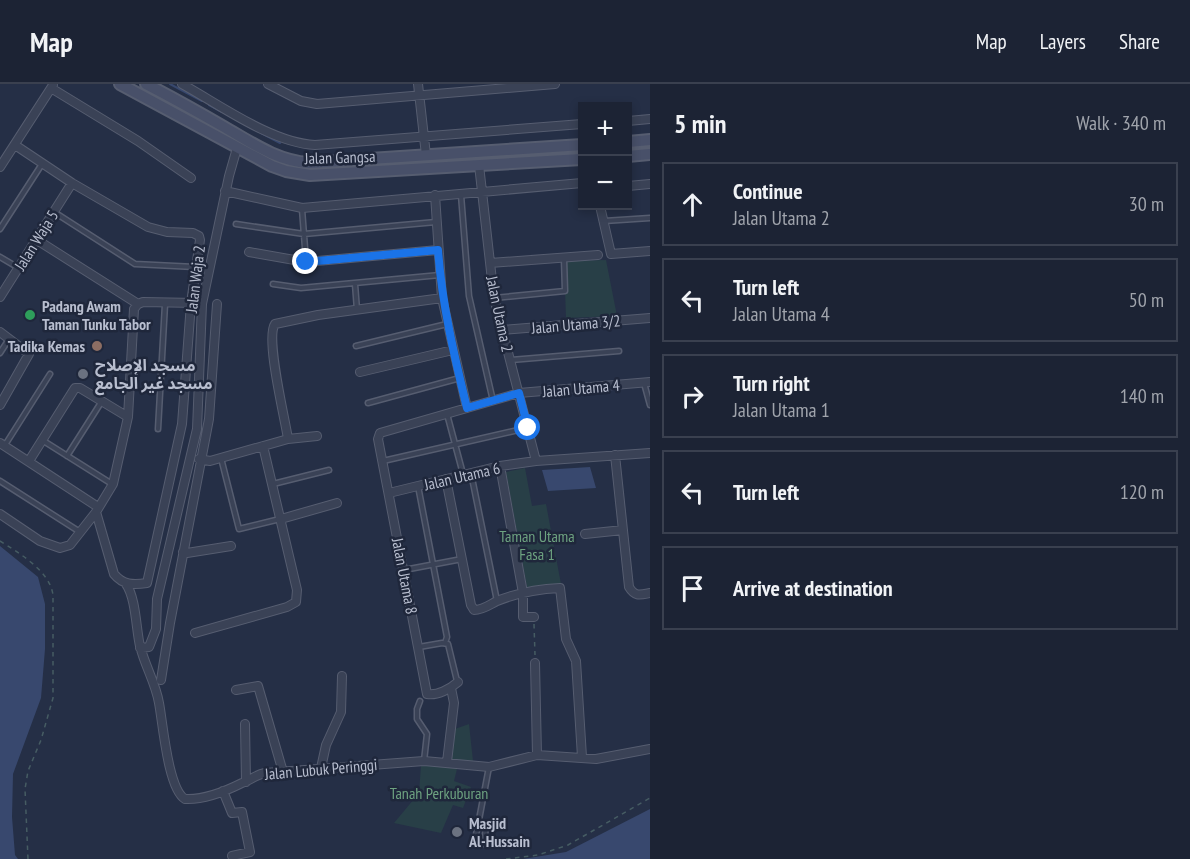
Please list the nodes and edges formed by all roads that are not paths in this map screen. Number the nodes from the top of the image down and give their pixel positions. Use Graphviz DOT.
graph roads {
  1 [pos="120,84"];
  2 [pos="146,84"];
  3 [pos="182,84"];
  4 [pos="268,84"];
  5 [pos="418,84"];
  6 [pos="555,84"];
  7 [pos="525,85"];
  8 [pos="52,86"];
  9 [pos="473,87"];
  10 [pos="419,94"];
  11 [pos="650,119"];
  12 [pos="632,121"];
  13 [pos="578,124"];
  14 [pos="425,136"];
  15 [pos="650,140"];
  16 [pos="632,142"];
  17 [pos="15,145"];
  18 [pos="578,145"];
  19 [pos="237,148"];
  20 [pos="650,154"];
  21 [pos="426,155"];
  22 [pos="632,156"];
  23 [pos="578,159"];
  24 [pos="43,163"];
  25 [pos="479,165"];
  26 [pos="0,167"];
  27 [pos="191,178"];
  28 [pos="72,183"];
  29 [pos="578,183"];
  30 [pos="650,184"];
  31 [pos="632,186"];
  32 [pos="482,190"];
  33 [pos="225,191"];
  34 [pos="461,192"];
  35 [pos="435,195"];
  36 [pos="302,208"];
  37 [pos="601,210"];
  38 [pos="54,212"];
  39 [pos="650,218"];
  40 [pos="603,221"];
  41 [pos="436,222"];
  42 [pos="236,224"];
  43 [pos="0,229"];
  44 [pos="304,234"];
  45 [pos="37,240"];
  46 [pos="438,250"];
  47 [pos="650,251"];
  48 [pos="249,252"];
  49 [pos="598,255"];
  50 [pos="0,257"];
  51 [pos="563,257"];
  52 [pos="306,262"];
  53 [pos="490,263"];
  54 [pos="196,267"];
  55 [pos="19,268"];
  56 [pos="440,275"];
  57 [pos="273,284"];
  58 [pos="355,284"];
  59 [pos="0,297"];
  60 [pos="442,298"];
  61 [pos="494,298"];
  62 [pos="165,302"];
  63 [pos="191,303"];
  64 [pos="138,304"];
  65 [pos="202,304"];
  66 [pos="217,304"];
  67 [pos="357,310"];
  68 [pos="650,318"];
  69 [pos="447,324"];
  70 [pos="502,330"];
  71 [pos="0,332"];
  72 [pos="9,339"];
  73 [pos="356,346"];
  74 [pos="453,350"];
  75 [pos="619,351"];
  76 [pos="0,353"];
  77 [pos="510,360"];
  78 [pos="360,372"];
  79 [pos="50,374"];
  80 [pos="200,376"];
  81 [pos="212,377"];
  82 [pos="460,378"];
  83 [pos="647,383"];
  84 [pos="519,393"];
  85 [pos="102,401"];
  86 [pos="493,401"];
  87 [pos="368,403"];
  88 [pos="0,405"];
  89 [pos="650,405"];
  90 [pos="467,408"];
  91 [pos="447,413"];
  92 [pos="128,417"];
  93 [pos="528,428"];
  94 [pos="158,429"];
  95 [pos="380,433"];
  96 [pos="317,435"];
  97 [pos="42,440"];
  98 [pos="288,440"];
  99 [pos="2,444"];
  100 [pos="455,444"];
  101 [pos="263,446"];
  102 [pos="650,453"];
  103 [pos="615,455"];
  104 [pos="67,456"];
  105 [pos="192,457"];
  106 [pos="221,458"];
  107 [pos="202,459"];
  108 [pos="29,461"];
  109 [pos="383,461"];
  110 [pos="536,461"];
  111 [pos="500,466"];
  112 [pos="329,470"];
  113 [pos="467,474"];
  114 [pos="446,479"];
  115 [pos="0,481"];
  116 [pos="113,484"];
  117 [pos="272,484"];
  118 [pos="418,486"];
  119 [pos="389,493"];
  120 [pos="337,503"];
  121 [pos="97,510"];
  122 [pos="0,514"];
  123 [pos="281,519"];
  124 [pos="623,530"];
  125 [pos="81,533"];
  126 [pos="585,534"];
  127 [pos="231,546"];
  128 [pos="183,552"];
  129 [pos="462,560"];
  130 [pos="433,565"];
  131 [pos="404,570"];
  132 [pos="147,583"];
  133 [pos="126,584"];
  134 [pos="523,593"];
  135 [pos="650,593"];
  136 [pos="157,599"];
  137 [pos="497,602"];
  138 [pos="534,617"];
  139 [pos="195,633"];
  140 [pos="445,643"];
  141 [pos="418,647"];
  142 [pos="145,648"];
  143 [pos="166,648"];
  144 [pos="535,663"];
  145 [pos="342,676"];
  146 [pos="161,680"];
  147 [pos="454,685"];
  148 [pos="236,690"];
  149 [pos="420,701"];
  150 [pos="245,724"];
  151 [pos="650,748"];
  152 [pos="537,755"];
  153 [pos="582,757"];
  154 [pos="424,761"];
  155 [pos="447,762"];
  156 [pos="489,767"];
  157 [pos="321,768"];
  158 [pos="283,772"];
  159 [pos="246,782"];
  160 [pos="223,791"];
  161 [pos="478,825"];
  162 [pos="474,844"];
  163 [pos="484,844"];
  164 [pos="232,856"];
  1 -- 19 [label="main road, Jalan Gangsa"];
  2 -- 21 [label="main road, Jalan Gangsa"];
  3 -- 14 [label="street"];
  4 -- 10 [label="street"];
  5 -- 10 [label="street"];
  6 -- 7 [label="street"];
  7 -- 9 [label="street"];
  8 -- 17 [label="street"];
  8 -- 27 [label="street"];
  9 -- 10 [label="street"];
  10 -- 14 [label="street"];
  11 -- 12 [label="street"];
  13 -- 14 [label="street"];
  14 -- 21 [label="street"];
  15 -- 16 [label="main road"];
  17 -- 24 [label="street, Jalan Waja 2"];
  17 -- 26 [label="street"];
  18 -- 21 [label="main road, Jalan Gangsa"];
  19 -- 25 [label="main road, Jalan Gangsa"];
  19 -- 33 [label="street"];
  20 -- 22 [label="main road"];
  23 -- 25 [label="main road, Jalan Gangsa"];
  24 -- 28 [label="street, Jalan Waja 2"];
  24 -- 43 [label="lane"];
  25 -- 32 [label="street, Jalan Utama 2"];
  28 -- 38 [label="street, Jalan Waja 5"];
  28 -- 54 [label="street, Jalan Waja 2"];
  29 -- 32 [label="street"];
  30 -- 31 [label="street"];
  32 -- 34 [label="street"];
  32 -- 53 [label="street, Jalan Utama 2"];
  33 -- 36 [label="street"];
  33 -- 65 [label="street"];
  34 -- 35 [label="street"];
  34 -- 86 [label="lane"];
  35 -- 36 [label="street"];
  35 -- 41 [label="street"];
  36 -- 44 [label="lane"];
  37 -- 40 [label="street"];
  38 -- 45 [label="street, Jalan Waja 5"];
  38 -- 54 [label="lane"];
  39 -- 40 [label="lane"];
  40 -- 47 [label="street"];
  41 -- 44 [label="lane"];
  41 -- 46 [label="street"];
  42 -- 44 [label="lane"];
  44 -- 52 [label="lane"];
  45 -- 55 [label="street, Jalan Waja 5"];
  45 -- 64 [label="street"];
  46 -- 52 [label="street"];
  46 -- 56 [label="street"];
  48 -- 52 [label="street"];
  49 -- 51 [label="street"];
  50 -- 55 [label="lane"];
  51 -- 53 [label="street"];
  51 -- 61 [label="lane"];
  53 -- 61 [label="street, Jalan Utama 2"];
  54 -- 63 [label="street, Jalan Waja 2"];
  55 -- 59 [label="street, Jalan Waja 5"];
  56 -- 58 [label="lane"];
  56 -- 60 [label="street"];
  57 -- 58 [label="lane"];
  58 -- 67 [label="lane"];
  60 -- 67 [label="street"];
  60 -- 69 [label="street"];
  61 -- 70 [label="street, Jalan Utama 2"];
  62 -- 63 [label="street"];
  62 -- 64 [label="street"];
  62 -- 94 [label="lane"];
  63 -- 65 [label="street"];
  63 -- 132 [label="street, Jalan Waja 2"];
  64 -- 92 [label="street"];
  65 -- 80 [label="street"];
  66 -- 81 [label="street"];
  67 -- 98 [label="street"];
  68 -- 70 [label="street, Jalan Utama 3/2"];
  69 -- 73 [label="lane"];
  69 -- 74 [label="street"];
  70 -- 77 [label="street, Jalan Utama 2"];
  71 -- 72 [label="street"];
  72 -- 76 [label="lane"];
  72 -- 88 [label="street"];
  74 -- 78 [label="street"];
  74 -- 82 [label="street"];
  75 -- 77 [label="lane"];
  77 -- 84 [label="street, Jalan Utama 2"];
  79 -- 99 [label="lane"];
  80 -- 81 [label="street"];
  80 -- 105 [label="street"];
  81 -- 107 [label="street"];
  82 -- 87 [label="lane"];
  82 -- 90 [label="street"];
  83 -- 84 [label="street, Jalan Utama 4"];
  83 -- 89 [label="lane"];
  84 -- 86 [label="street, Jalan Utama 4"];
  84 -- 93 [label="street, Jalan Utama 2"];
  85 -- 92 [label="street"];
  85 -- 97 [label="street"];
  85 -- 104 [label="lane"];
  86 -- 90 [label="street, Jalan Utama 4"];
  90 -- 91 [label="street, Jalan Utama 4"];
  91 -- 95 [label="street, Jalan Utama 4"];
  91 -- 100 [label="lane"];
  92 -- 116 [label="street"];
  93 -- 100 [label="lane"];
  93 -- 110 [label="street, Jalan Utama 2"];
  95 -- 109 [label="street, Jalan Utama 8"];
  96 -- 98 [label="street"];
  97 -- 104 [label="lane"];
  97 -- 108 [label="street"];
  98 -- 101 [label="street"];
  99 -- 108 [label="street"];
  100 -- 109 [label="lane"];
  100 -- 113 [label="lane"];
  101 -- 106 [label="street"];
  101 -- 117 [label="street"];
  102 -- 103 [label="street"];
  103 -- 110 [label="street"];
  103 -- 124 [label="street"];
  104 -- 116 [label="lane"];
  105 -- 107 [label="street"];
  105 -- 136 [label="street"];
  106 -- 107 [label="street"];
  106 -- 123 [label="lane"];
  107 -- 128 [label="street"];
  108 -- 121 [label="street"];
  109 -- 119 [label="street, Jalan Utama 8"];
  110 -- 111 [label="street, Jalan Utama 6"];
  111 -- 113 [label="street, Jalan Utama 6"];
  111 -- 134 [label="street"];
  112 -- 117 [label="lane"];
  113 -- 114 [label="street, Jalan Utama 6"];
  113 -- 137 [label="lane"];
  114 -- 118 [label="street, Jalan Utama 6"];
  114 -- 129 [label="street"];
  115 -- 125 [label="lane"];
  116 -- 121 [label="street"];
  117 -- 123 [label="street"];
  118 -- 119 [label="street, Jalan Utama 6"];
  118 -- 130 [label="lane"];
  119 -- 131 [label="street, Jalan Utama 8"];
  120 -- 123 [label="street"];
  121 -- 125 [label="street"];
  121 -- 133 [label="street, Jalan Lubuk Peringgi"];
  122 -- 125 [label="street"];
  123 -- 139 [label="street"];
  124 -- 126 [label="street"];
  124 -- 135 [label="street"];
  127 -- 128 [label="street"];
  128 -- 143 [label="street"];
  129 -- 130 [label="lane"];
  129 -- 137 [label="street"];
  130 -- 131 [label="lane"];
  130 -- 140 [label="lane"];
  131 -- 141 [label="street, Jalan Utama 8"];
  132 -- 133 [label="street"];
  132 -- 136 [label="street"];
  133 -- 142 [label="street, Jalan Lubuk Peringgi"];
  134 -- 137 [label="street"];
  134 -- 138 [label="street"];
  134 -- 153 [label="street"];
  136 -- 142 [label="street"];
  140 -- 141 [label="lane"];
  140 -- 147 [label="lane"];
  141 -- 147 [label="street, Jalan Utama 8"];
  142 -- 143 [label="street"];
  142 -- 160 [label="street, Jalan Lubuk Peringgi"];
  143 -- 146 [label="street"];
  144 -- 152 [label="street"];
  145 -- 157 [label="street"];
  147 -- 155 [label="street"];
  148 -- 158 [label="street"];
  149 -- 154 [label="lane"];
  150 -- 159 [label="street"];
  151 -- 153 [label="street, Jalan Lubuk Peringgi"];
  152 -- 153 [label="street, Jalan Lubuk Peringgi"];
  152 -- 156 [label="street, Jalan Lubuk Peringgi"];
  154 -- 155 [label="street, Jalan Lubuk Peringgi"];
  154 -- 157 [label="street, Jalan Lubuk Peringgi"];
  155 -- 156 [label="street, Jalan Lubuk Peringgi"];
  156 -- 161 [label="lane"];
  157 -- 158 [label="street, Jalan Lubuk Peringgi"];
  158 -- 159 [label="street, Jalan Lubuk Peringgi"];
  159 -- 160 [label="street, Jalan Lubuk Peringgi"];
  160 -- 164 [label="street"];
  161 -- 162 [label="lane"];
  161 -- 163 [label="lane"];
}
